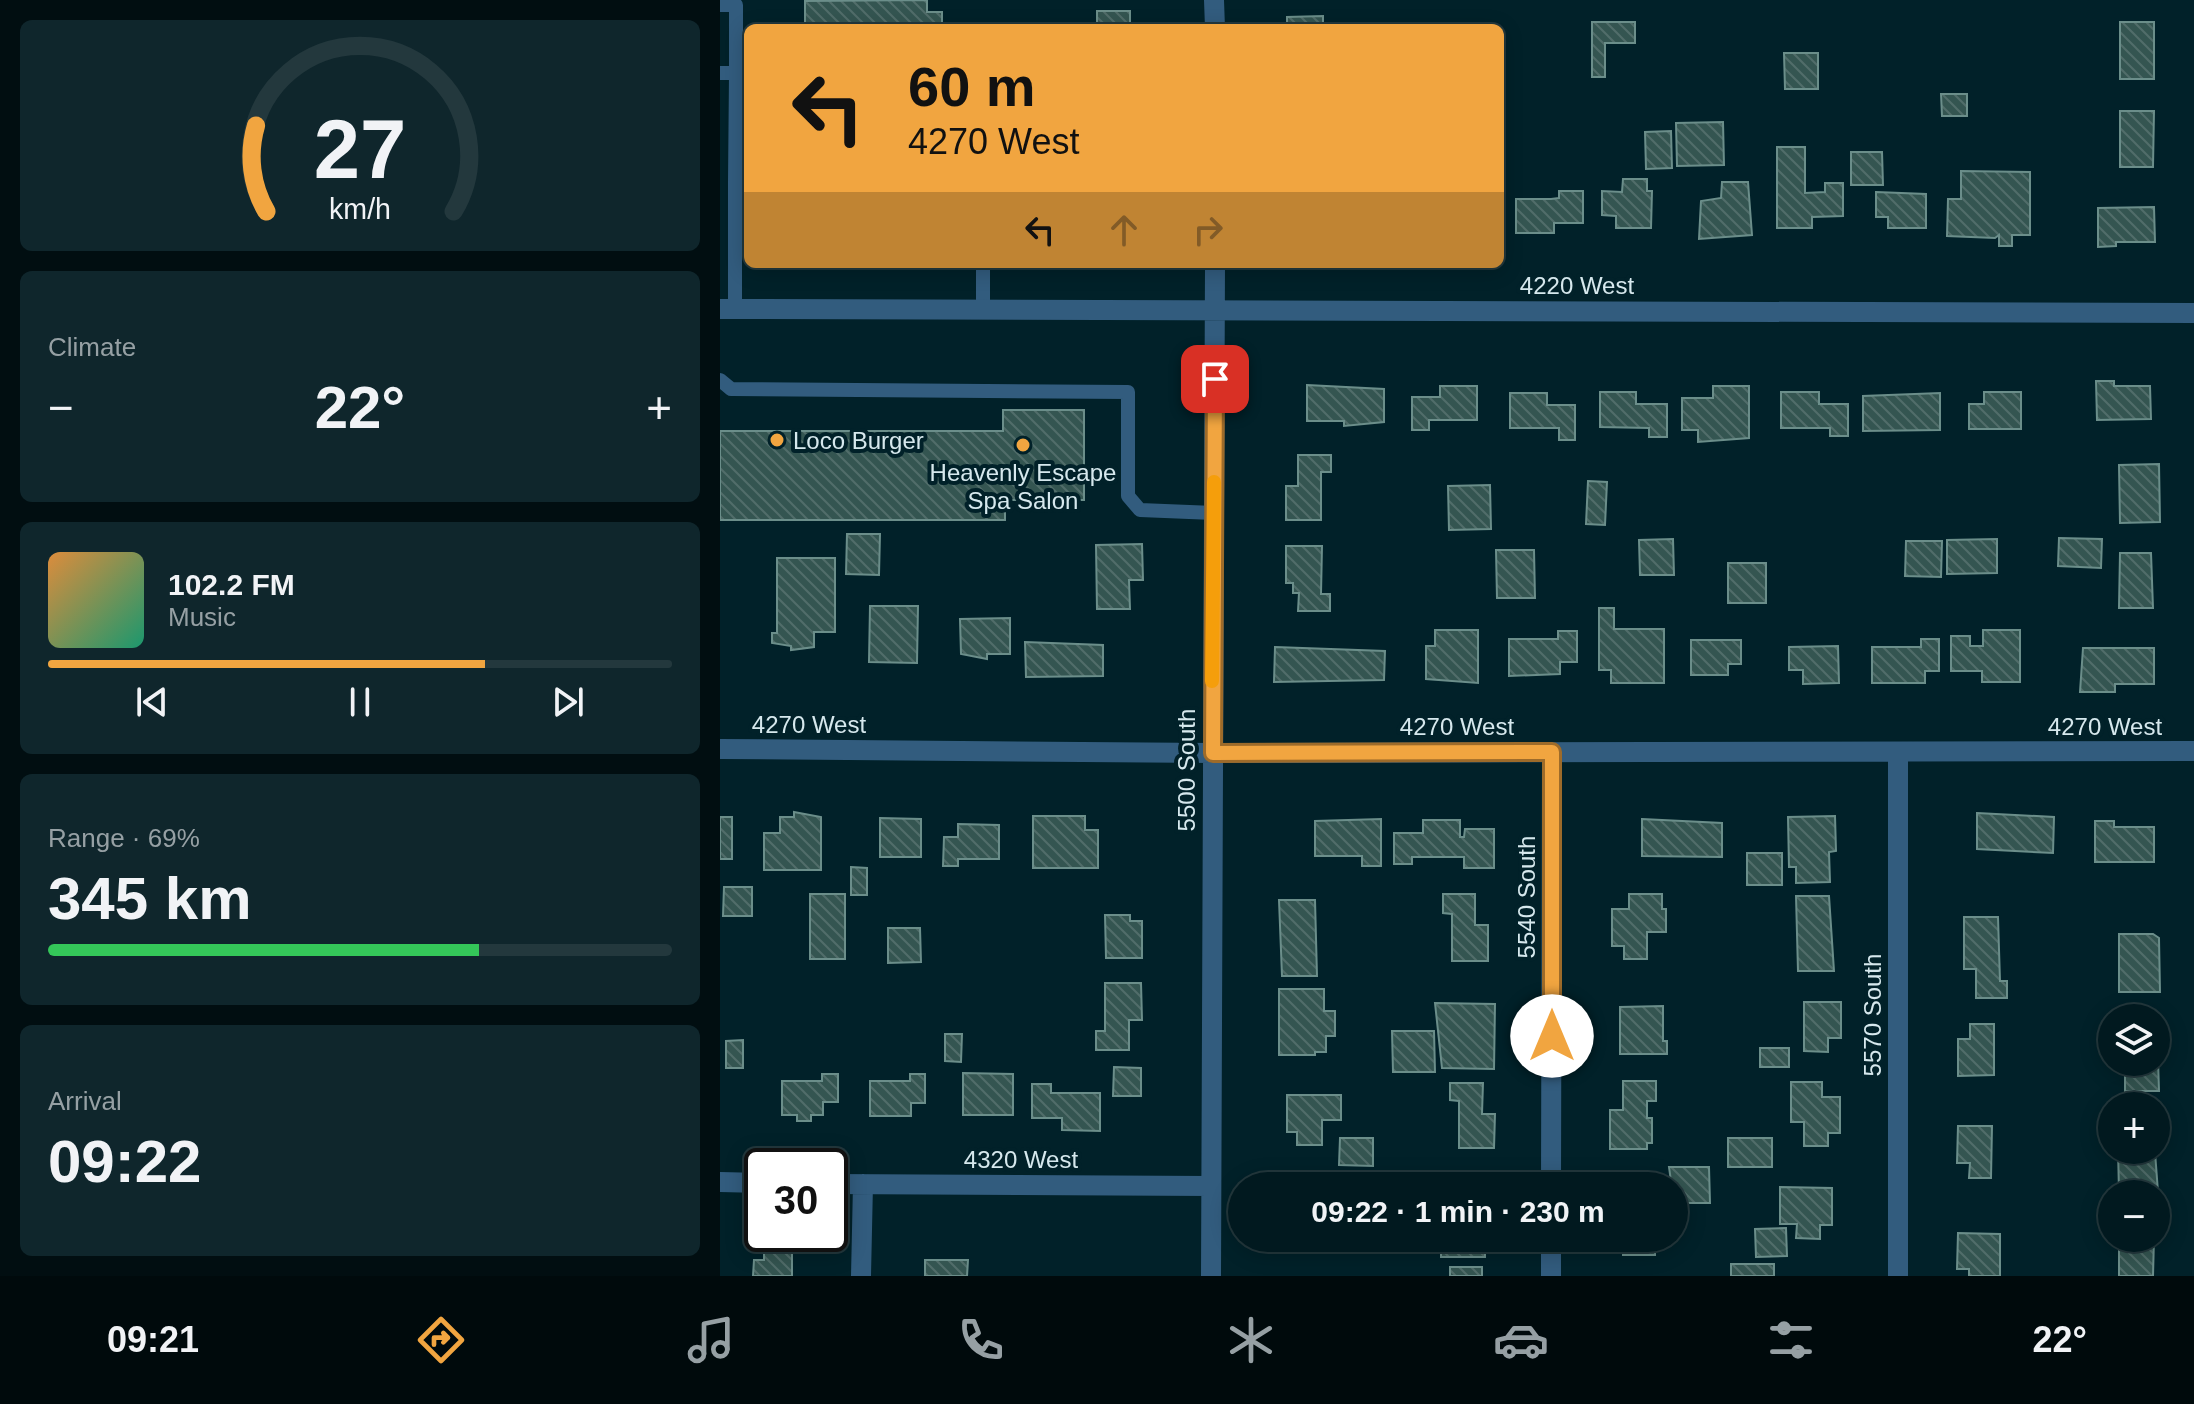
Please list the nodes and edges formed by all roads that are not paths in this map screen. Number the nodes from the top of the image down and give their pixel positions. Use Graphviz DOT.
graph roads {
  1 [pos="1214,0"];
  2 [pos="720,5"];
  3 [pos="1215,24"];
  4 [pos="720,73"];
  5 [pos="736,73"];
  6 [pos="742,182"];
  7 [pos="983,268"];
  8 [pos="1215,268"];
  9 [pos="727,309"];
  10 [pos="983,309"];
  11 [pos="1215,310"];
  12 [pos="2194,313"];
  13 [pos="720,380"];
  14 [pos="1214,513"];
  15 [pos="720,749"];
  16 [pos="2194,751"];
  17 [pos="1552,752"];
  18 [pos="1213,753"];
  19 [pos="1898,753"];
  20 [pos="1551,1172"];
  21 [pos="720,1182"];
  22 [pos="744,1183"];
  23 [pos="848,1184"];
  24 [pos="863,1184"];
  25 [pos="1211,1186"];
  26 [pos="1551,1252"];
  27 [pos="861,1276"];
  28 [pos="1211,1276"];
  29 [pos="1551,1276"];
  30 [pos="1898,1276"];
  1 -- 3 [label="street"];
  2 -- 5 [label="lane"];
  4 -- 5 [label="lane"];
  5 -- 6 [label="lane"];
  6 -- 9 [label="lane"];
  7 -- 10 [label="lane"];
  8 -- 11 [label="street, 5500 South"];
  9 -- 10 [label="street, 4220 West"];
  10 -- 11 [label="street, 4220 West"];
  11 -- 12 [label="street, 4220 West"];
  11 -- 14 [label="street, 5500 South"];
  13 -- 14 [label="lane"];
  14 -- 18 [label="street, 5500 South"];
  15 -- 18 [label="street, 4270 West"];
  16 -- 19 [label="street, 4270 West"];
  17 -- 18 [label="street, 4270 West"];
  17 -- 19 [label="street, 4270 West"];
  17 -- 20 [label="street, 5540 South"];
  18 -- 25 [label="street, 5500 South"];
  19 -- 30 [label="street, 5570 South"];
  21 -- 22 [label="street"];
  23 -- 24 [label="street, 4320 West"];
  24 -- 25 [label="street, 4320 West"];
  24 -- 27 [label="street"];
  25 -- 28 [label="street, 5500 South"];
  26 -- 29 [label="street"];
}
